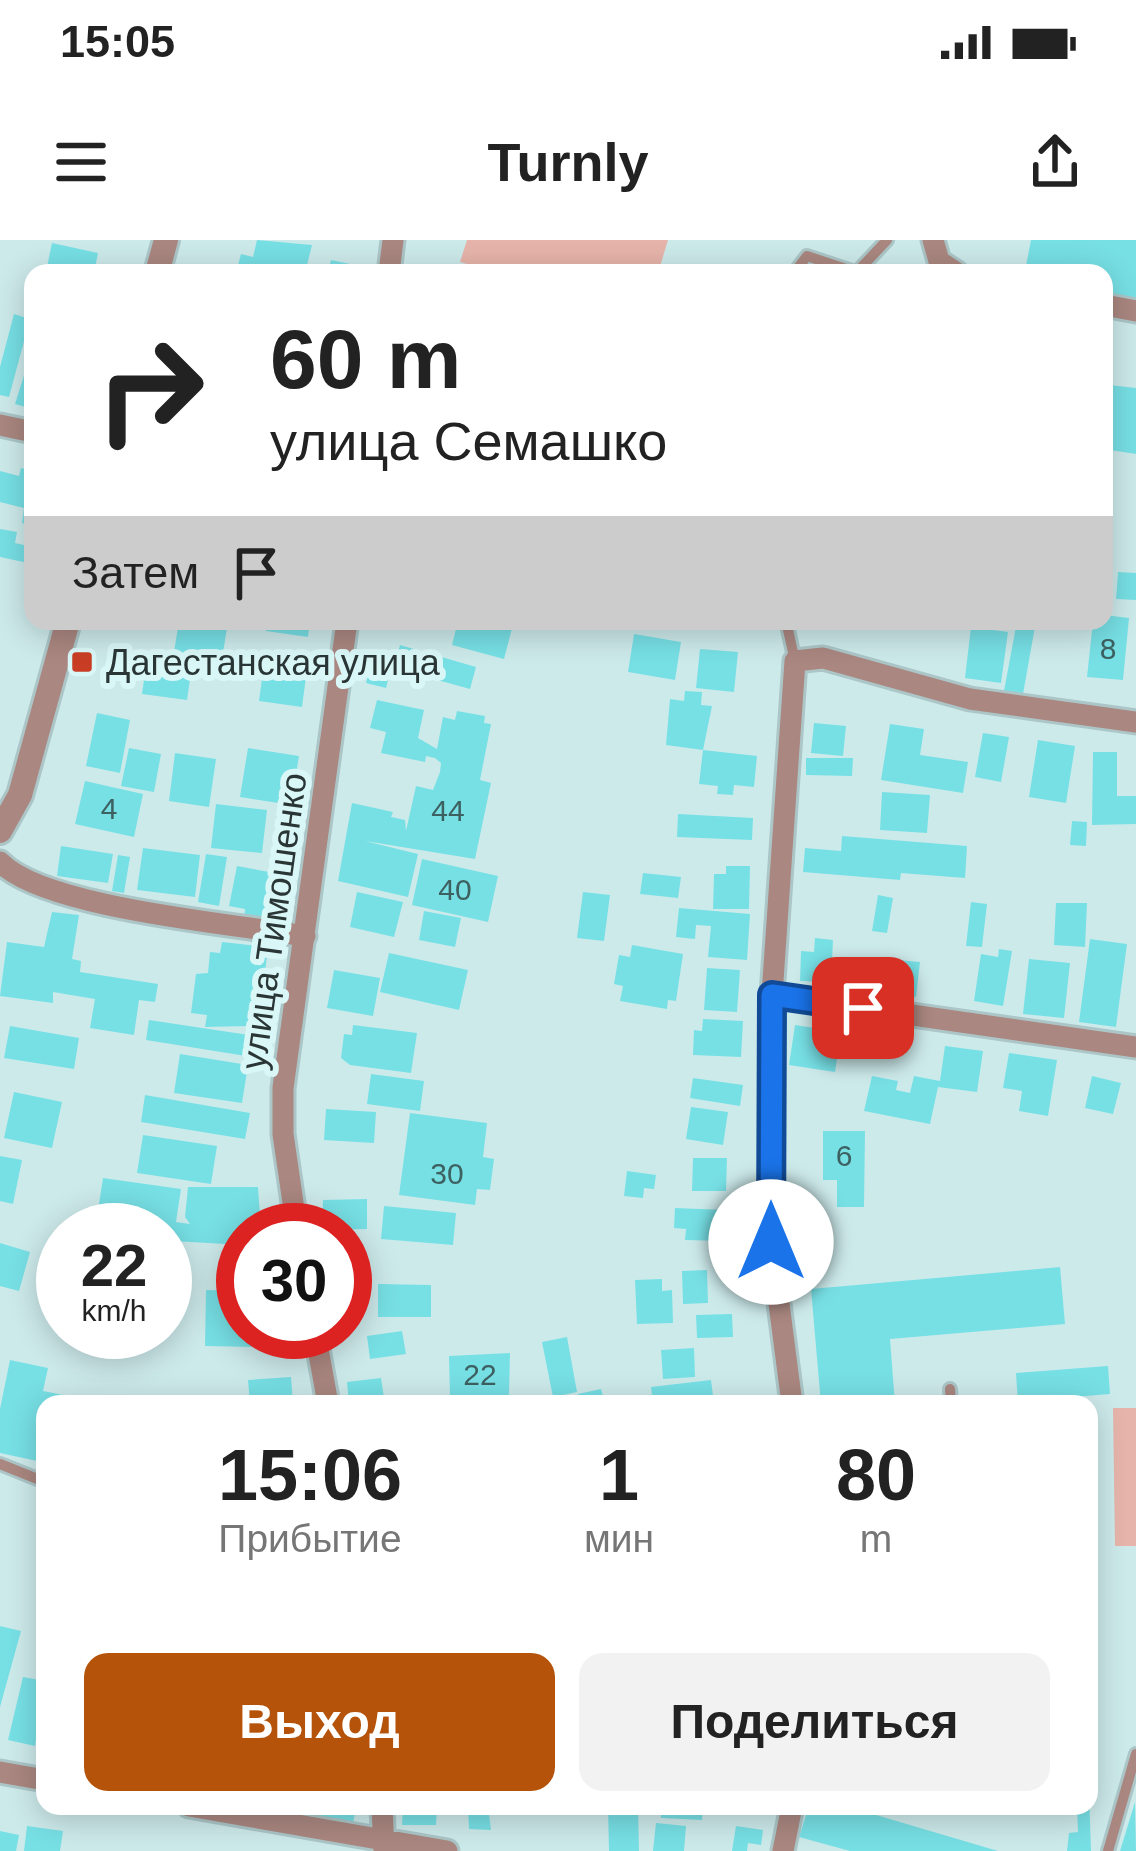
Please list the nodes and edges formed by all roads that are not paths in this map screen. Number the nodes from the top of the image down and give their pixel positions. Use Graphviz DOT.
graph roads {
  1 [pos="886,240"];
  2 [pos="801,264"];
  3 [pos="831,264"];
  4 [pos="865,264"];
  5 [pos="66,630"];
  6 [pos="345,630"];
  7 [pos="788,630"];
  8 [pos="795,661"];
  9 [pos="1136,722"];
  10 [pos="0,831"];
  11 [pos="0,862"];
  12 [pos="304,936"];
  13 [pos="772,995"];
  14 [pos="1136,1047"];
  15 [pos="293,1203"];
  16 [pos="320,1359"];
  17 [pos="950,1389"];
  18 [pos="326,1395"];
  19 [pos="791,1395"];
  20 [pos="950,1395"];
  21 [pos="0,1464"];
  22 [pos="36,1479"];
  23 [pos="1136,1754"];
  24 [pos="0,1772"];
  25 [pos="36,1778"];
  26 [pos="234,1815"];
  27 [pos="382,1815"];
  28 [pos="790,1815"];
  29 [pos="384,1846"];
  30 [pos="447,1851"];
  31 [pos="783,1851"];
  32 [pos="1108,1851"];
  1 -- 4 [label="lane"];
  2 -- 3 [label="lane"];
  5 -- 10 [label="street"];
  6 -- 12 [label="street, улица Тимошенко"];
  7 -- 8 [label="lane"];
  8 -- 9 [label="street"];
  8 -- 13 [label="street"];
  11 -- 12 [label="street"];
  12 -- 15 [label="street, улица Тимошенко"];
  13 -- 14 [label="street"];
  13 -- 19 [label="street"];
  16 -- 18 [label="street"];
  17 -- 20 [label="lane"];
  21 -- 22 [label="lane"];
  23 -- 32 [label="lane"];
  24 -- 25 [label="street"];
  26 -- 29 [label="street"];
  27 -- 29 [label="street"];
  28 -- 31 [label="street"];
  29 -- 30 [label="street"];
}
